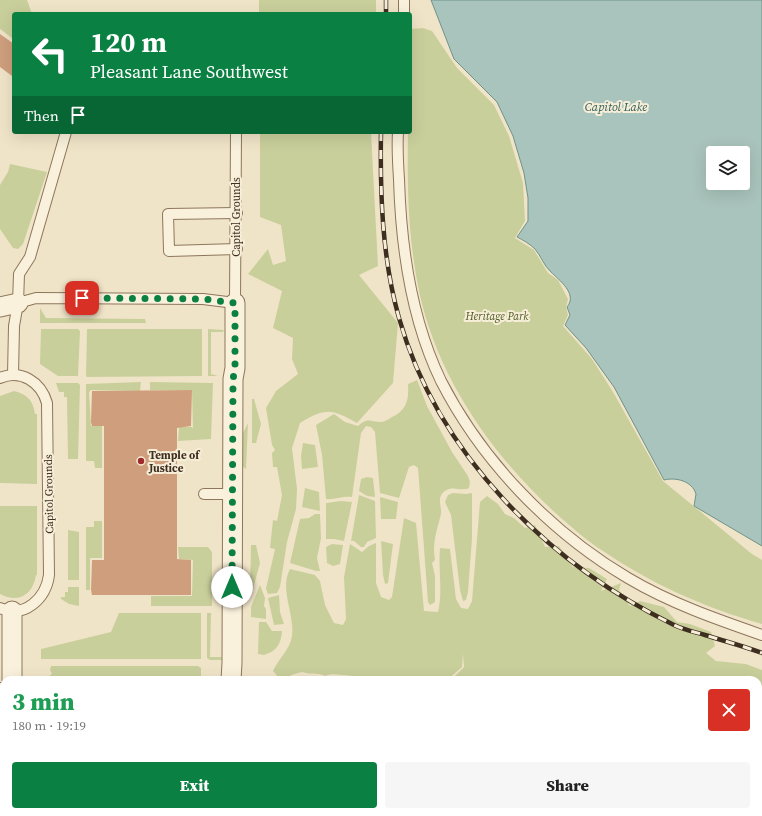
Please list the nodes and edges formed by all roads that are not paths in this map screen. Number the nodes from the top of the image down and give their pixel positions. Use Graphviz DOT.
graph roads {
  1 [pos="404,0"];
  2 [pos="404,12"];
  3 [pos="65,134"];
  4 [pos="236,134"];
  5 [pos="398,134"];
  6 [pos="237,213"];
  7 [pos="237,249"];
  8 [pos="235,303"];
  9 [pos="9,305"];
  10 [pos="13,375"];
  11 [pos="0,378"];
  12 [pos="204,494"];
  13 [pos="232,494"];
  14 [pos="6,610"];
  15 [pos="762,635"];
  16 [pos="12,676"];
  17 [pos="231,676"];
  1 -- 2 [label="lane"];
  3 -- 9 [label="lane"];
  4 -- 6 [label="lane, Capitol Grounds"];
  5 -- 15 [label="lane"];
  6 -- 7 [label="lane, Capitol Grounds"];
  6 -- 7 [label="lane"];
  7 -- 8 [label="lane, Capitol Grounds"];
  8 -- 9 [label="lane"];
  8 -- 13 [label="street"];
  9 -- 10 [label="lane"];
  10 -- 11 [label="lane"];
  10 -- 14 [label="lane, Capitol Grounds"];
  12 -- 13 [label="lane"];
  13 -- 17 [label="street"];
  14 -- 16 [label="street, Capitol Grounds"];
}
